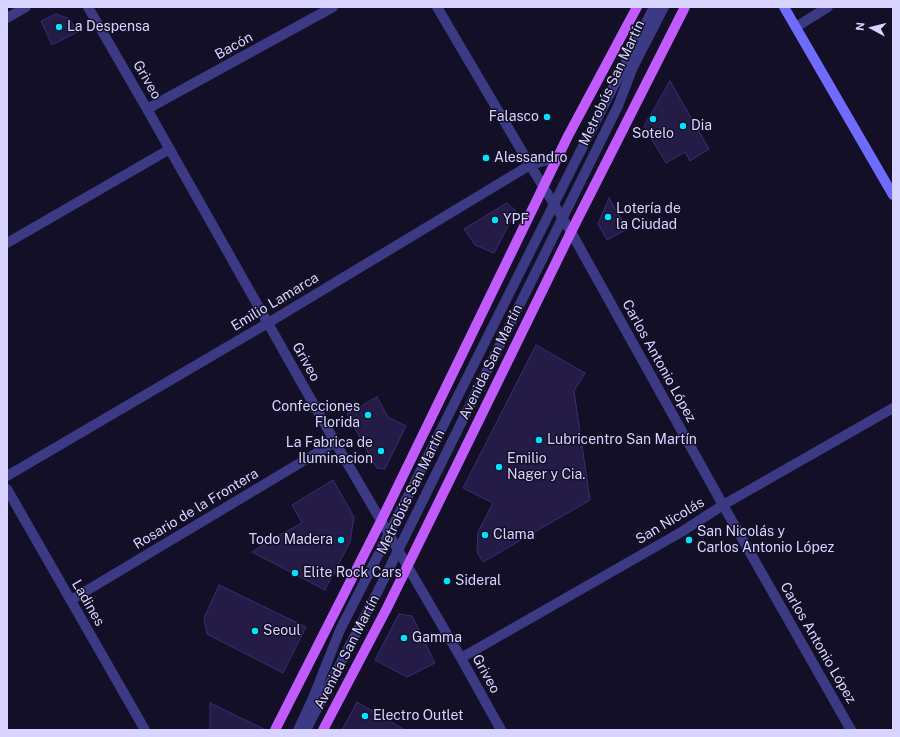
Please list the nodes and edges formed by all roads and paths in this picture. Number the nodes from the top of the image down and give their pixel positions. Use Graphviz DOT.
graph roads {
  1 [pos="26,7"];
  2 [pos="88,7"];
  3 [pos="334,7"];
  4 [pos="437,7"];
  5 [pos="637,7"];
  6 [pos="654,7"];
  7 [pos="664,7"];
  8 [pos="685,7"];
  9 [pos="784,7"];
  10 [pos="828,7"];
  11 [pos="7,18"];
  12 [pos="796,27"];
  13 [pos="148,109"];
  14 [pos="170,149"];
  15 [pos="558,157"];
  16 [pos="530,166"];
  17 [pos="543,187"];
  18 [pos="893,196"];
  19 [pos="554,205"];
  20 [pos="562,218"];
  21 [pos="571,232"];
  22 [pos="7,243"];
  23 [pos="268,323"];
  24 [pos="893,408"];
  25 [pos="335,442"];
  26 [pos="7,476"];
  27 [pos="7,489"];
  28 [pos="723,506"];
  29 [pos="381,521"];
  30 [pos="389,534"];
  31 [pos="398,550"];
  32 [pos="407,565"];
  33 [pos="71,600"];
  34 [pos="461,658"];
  35 [pos="145,730"];
  36 [pos="276,730"];
  37 [pos="298,730"];
  38 [pos="306,730"];
  39 [pos="323,730"];
  40 [pos="501,730"];
  41 [pos="851,730"];
  1 -- 11 [label="street"];
  2 -- 13 [label="street, Griveo"];
  3 -- 13 [label="street, Bacón"];
  4 -- 16 [label="street, Carlos Antonio López"];
  5 -- 15 [label="main road, Avenida San Martín"];
  6 -- 19 [label="street, Metrobús San Martín"];
  7 -- 20 [label="street, Metrobús San Martín"];
  8 -- 21 [label="main road, Avenida San Martín"];
  9 -- 12 [label="main road"];
  10 -- 12 [label="street"];
  12 -- 18 [label="main road"];
  13 -- 14 [label="street, Griveo"];
  14 -- 22 [label="street"];
  14 -- 23 [label="street, Griveo"];
  15 -- 16 [label="street, Emilio Lamarca"];
  15 -- 17 [label="main road, Avenida San Martín"];
  16 -- 17 [label="street, Carlos Antonio López"];
  16 -- 23 [label="street, Emilio Lamarca"];
  17 -- 19 [label="street, Carlos Antonio López"];
  17 -- 29 [label="main road, Avenida San Martín"];
  19 -- 20 [label="street, Carlos Antonio López"];
  19 -- 30 [label="street, Metrobús San Martín"];
  20 -- 21 [label="street, Carlos Antonio López"];
  20 -- 31 [label="street, Metrobús San Martín"];
  21 -- 28 [label="street, Carlos Antonio López"];
  21 -- 32 [label="main road, Avenida San Martín"];
  23 -- 25 [label="street, Griveo"];
  23 -- 26 [label="street, Emilio Lamarca"];
  24 -- 28 [label="street, San Nicolás"];
  25 -- 29 [label="street, Griveo"];
  25 -- 33 [label="street, Rosario de la Frontera"];
  27 -- 33 [label="street, Ladines"];
  28 -- 34 [label="street, San Nicolás"];
  28 -- 41 [label="street, Carlos Antonio López"];
  29 -- 30 [label="street, Griveo"];
  29 -- 36 [label="main road, Avenida San Martín"];
  30 -- 31 [label="street, Griveo"];
  30 -- 37 [label="street, Metrobús San Martín"];
  31 -- 32 [label="street, Griveo"];
  31 -- 38 [label="street, Metrobús San Martín"];
  32 -- 34 [label="street, Griveo"];
  32 -- 39 [label="main road, Avenida San Martín"];
  33 -- 35 [label="street, Ladines"];
  34 -- 40 [label="street, Griveo"];
}
